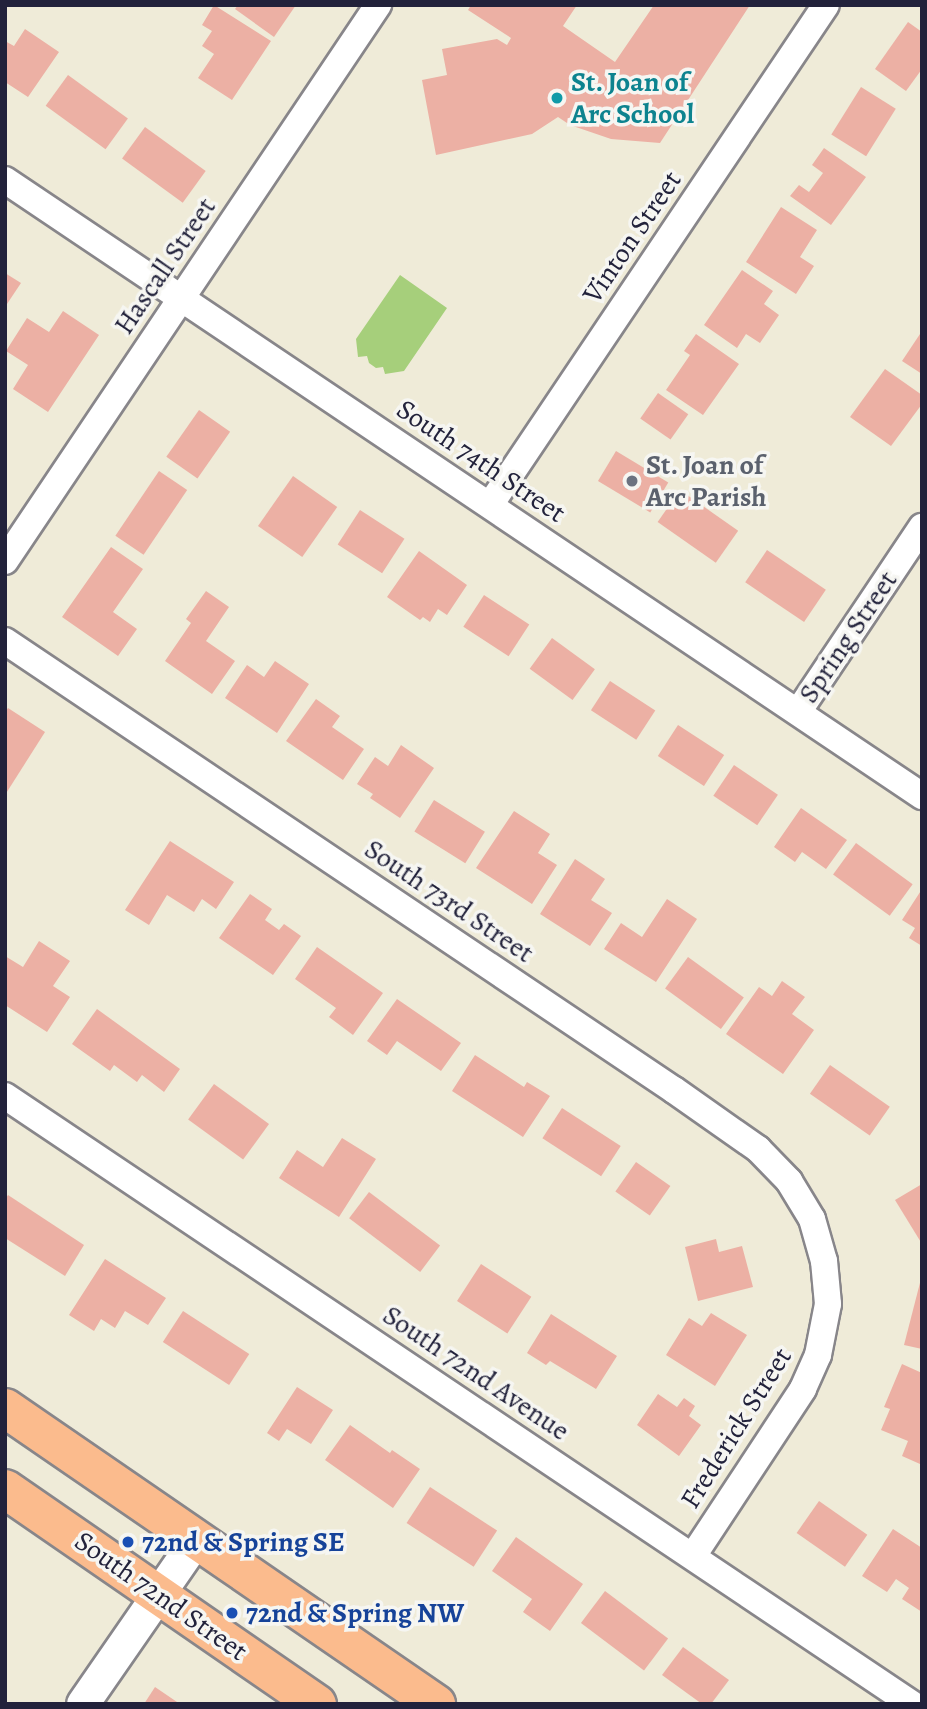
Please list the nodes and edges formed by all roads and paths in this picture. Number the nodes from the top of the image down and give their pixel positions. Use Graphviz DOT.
graph roads {
  1 [pos="378,5"];
  2 [pos="826,5"];
  3 [pos="5,180"];
  4 [pos="181,298"];
  5 [pos="490,505"];
  6 [pos="922,527"];
  7 [pos="5,561"];
  8 [pos="5,641"];
  9 [pos="798,712"];
  10 [pos="922,796"];
  11 [pos="5,1096"];
  12 [pos="821,1247"];
  13 [pos="5,1408"];
  14 [pos="5,1489"];
  15 [pos="196,1541"];
  16 [pos="692,1556"];
  17 [pos="158,1595"];
  18 [pos="83,1704"];
  19 [pos="317,1704"];
  20 [pos="436,1704"];
  21 [pos="912,1704"];
  1 -- 4 [label="street, Hascall Street"];
  2 -- 5 [label="street, Vinton Street"];
  3 -- 4 [label="street, South 74th Street"];
  4 -- 5 [label="street, South 74th Street"];
  4 -- 7 [label="street, Hascall Street"];
  5 -- 9 [label="street, South 74th Street"];
  6 -- 9 [label="street, Spring Street"];
  8 -- 12 [label="street, South 73rd Street"];
  9 -- 10 [label="street, South 74th Street"];
  11 -- 16 [label="street, South 72nd Avenue"];
  12 -- 16 [label="street, Frederick Street"];
  13 -- 15 [label="main road"];
  14 -- 17 [label="main road, South 72nd Street"];
  15 -- 17 [label="street"];
  15 -- 20 [label="main road"];
  16 -- 21 [label="street, South 72nd Avenue"];
  17 -- 18 [label="street"];
  17 -- 19 [label="main road, South 72nd Street"];
}
